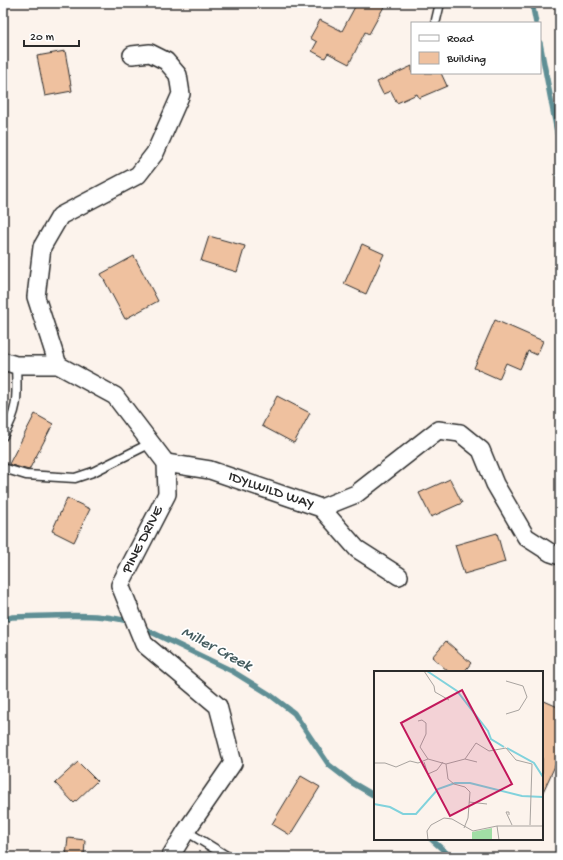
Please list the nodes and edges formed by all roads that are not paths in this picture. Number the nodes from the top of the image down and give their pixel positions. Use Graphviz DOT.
graph roads {
  1 [pos="440,3"];
  2 [pos="436,20"];
  3 [pos="132,55"];
  4 [pos="10,363"];
  5 [pos="58,365"];
  6 [pos="3,436"];
  7 [pos="151,443"];
  8 [pos="166,463"];
  9 [pos="3,468"];
  10 [pos="321,508"];
  11 [pos="560,556"];
  12 [pos="399,576"];
  13 [pos="186,831"];
  14 [pos="170,857"];
  15 [pos="228,857"];
  1 -- 2 [label="lane"];
  3 -- 5 [label="street"];
  4 -- 5 [label="street"];
  4 -- 6 [label="lane"];
  5 -- 7 [label="street"];
  7 -- 8 [label="street"];
  7 -- 9 [label="lane"];
  8 -- 10 [label="street, IDYLWILD WAY"];
  8 -- 13 [label="street, PINE DRIVE"];
  10 -- 11 [label="street"];
  10 -- 12 [label="street, IDYLWILD WAY"];
  13 -- 14 [label="street, PINE DRIVE"];
  13 -- 15 [label="lane"];
}
